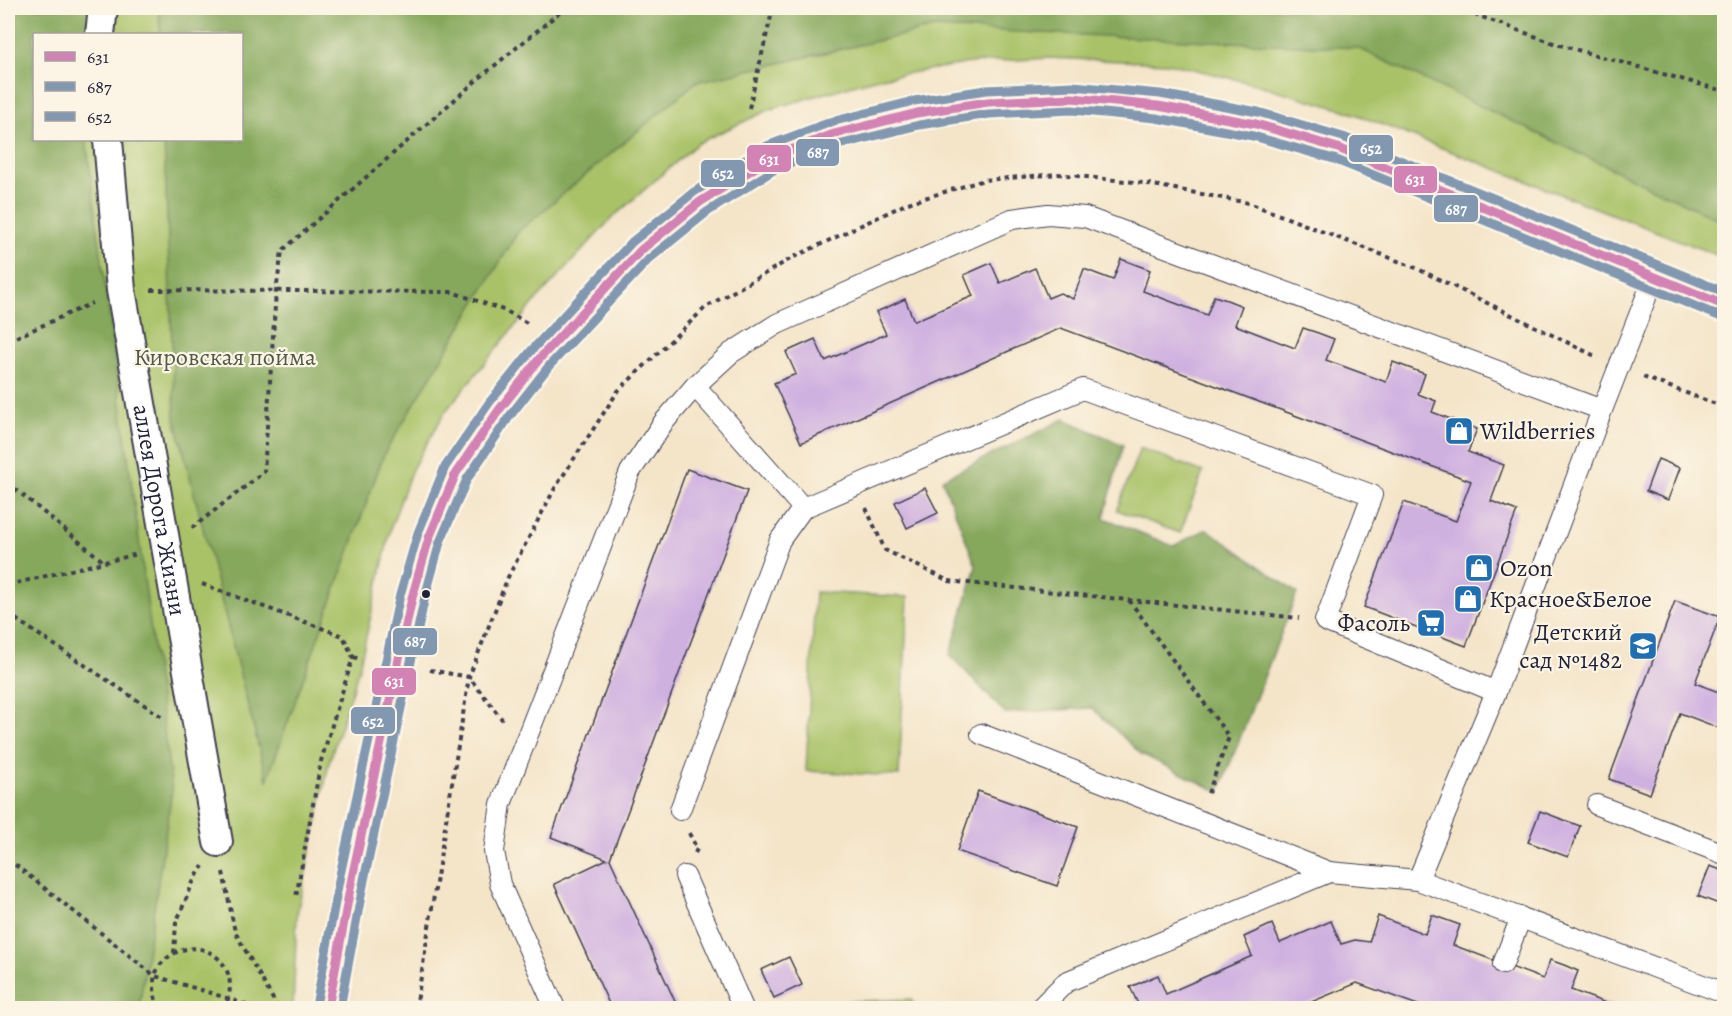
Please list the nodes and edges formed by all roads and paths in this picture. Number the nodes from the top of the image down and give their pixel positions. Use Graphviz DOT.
graph roads {
  1 [pos="103,8"];
  2 [pos="565,8"];
  3 [pos="773,8"];
  4 [pos="1457,8"];
  5 [pos="100,33"];
  6 [pos="1725,91"];
  7 [pos="750,108"];
  8 [pos="108,141"];
  9 [pos="1416,268"];
  10 [pos="1654,278"];
  11 [pos="121,290"];
  12 [pos="276,291"];
  13 [pos="1725,305"];
  14 [pos="557,339"];
  15 [pos="8,341"];
  16 [pos="1619,368"];
  17 [pos="695,386"];
  18 [pos="1725,407"];
  19 [pos="1602,410"];
  20 [pos="8,483"];
  21 [pos="856,486"];
  22 [pos="803,508"];
  23 [pos="168,560"];
  24 [pos="104,562"];
  25 [pos="508,578"];
  26 [pos="8,585"];
  27 [pos="1128,600"];
  28 [pos="8,614"];
  29 [pos="1325,621"];
  30 [pos="353,657"];
  31 [pos="361,658"];
  32 [pos="426,670"];
  33 [pos="469,677"];
  34 [pos="1496,692"];
  35 [pos="981,734"];
  36 [pos="200,742"];
  37 [pos="523,747"];
  38 [pos="1597,805"];
  39 [pos="683,818"];
  40 [pos="1198,820"];
  41 [pos="218,842"];
  42 [pos="697,849"];
  43 [pos="1725,854"];
  44 [pos="8,859"];
  45 [pos="1329,872"];
  46 [pos="685,876"];
  47 [pos="1418,880"];
  48 [pos="296,897"];
  49 [pos="1521,917"];
  50 [pos="174,953"];
  51 [pos="1503,964"];
  52 [pos="155,976"];
  53 [pos="1725,993"];
  54 [pos="230,999"];
  55 [pos="160,1008"];
  56 [pos="224,1008"];
  57 [pos="255,1008"];
  58 [pos="278,1008"];
  59 [pos="328,1008"];
  60 [pos="416,1008"];
  61 [pos="555,1008"];
  62 [pos="743,1008"];
  63 [pos="1040,1008"];
  1 -- 5 [label="street"];
  2 -- 12 [label="path"];
  3 -- 7 [label="path"];
  4 -- 6 [label="path"];
  8 -- 11 [label="street, аллея Дорога Жизни"];
  9 -- 16 [label="path"];
  10 -- 13 [label="street"];
  10 -- 14 [label="street"];
  10 -- 16 [label="lane"];
  11 -- 12 [label="path"];
  11 -- 15 [label="path"];
  11 -- 23 [label="street, аллея Дорога Жизни"];
  12 -- 14 [label="path"];
  12 -- 23 [label="path"];
  14 -- 59 [label="street"];
  16 -- 18 [label="path"];
  16 -- 19 [label="lane"];
  17 -- 19 [label="lane"];
  17 -- 22 [label="lane"];
  17 -- 37 [label="lane"];
  19 -- 34 [label="lane"];
  20 -- 24 [label="path"];
  21 -- 22 [label="lane"];
  21 -- 27 [label="path"];
  21 -- 29 [label="lane"];
  22 -- 39 [label="lane"];
  23 -- 24 [label="path"];
  23 -- 30 [label="path"];
  23 -- 36 [label="street, аллея Дорога Жизни"];
  24 -- 26 [label="path"];
  25 -- 33 [label="path"];
  27 -- 29 [label="path"];
  27 -- 40 [label="path"];
  28 -- 36 [label="path"];
  29 -- 34 [label="lane"];
  30 -- 31 [label="path"];
  30 -- 48 [label="path"];
  32 -- 33 [label="path"];
  33 -- 37 [label="path"];
  33 -- 60 [label="path"];
  34 -- 47 [label="lane"];
  35 -- 40 [label="lane"];
  36 -- 41 [label="street, аллея Дорога Жизни"];
  37 -- 61 [label="lane"];
  38 -- 43 [label="lane"];
  39 -- 42 [label="path"];
  40 -- 45 [label="lane"];
  41 -- 50 [label="path"];
  41 -- 58 [label="path"];
  44 -- 52 [label="path"];
  45 -- 47 [label="lane"];
  45 -- 63 [label="lane"];
  46 -- 62 [label="lane"];
  47 -- 49 [label="lane"];
  49 -- 51 [label="lane"];
  49 -- 53 [label="lane"];
  50 -- 52 [label="path"];
  50 -- 54 [label="path"];
  52 -- 54 [label="path"];
  52 -- 55 [label="path"];
  54 -- 56 [label="path"];
  54 -- 57 [label="path"];
}
